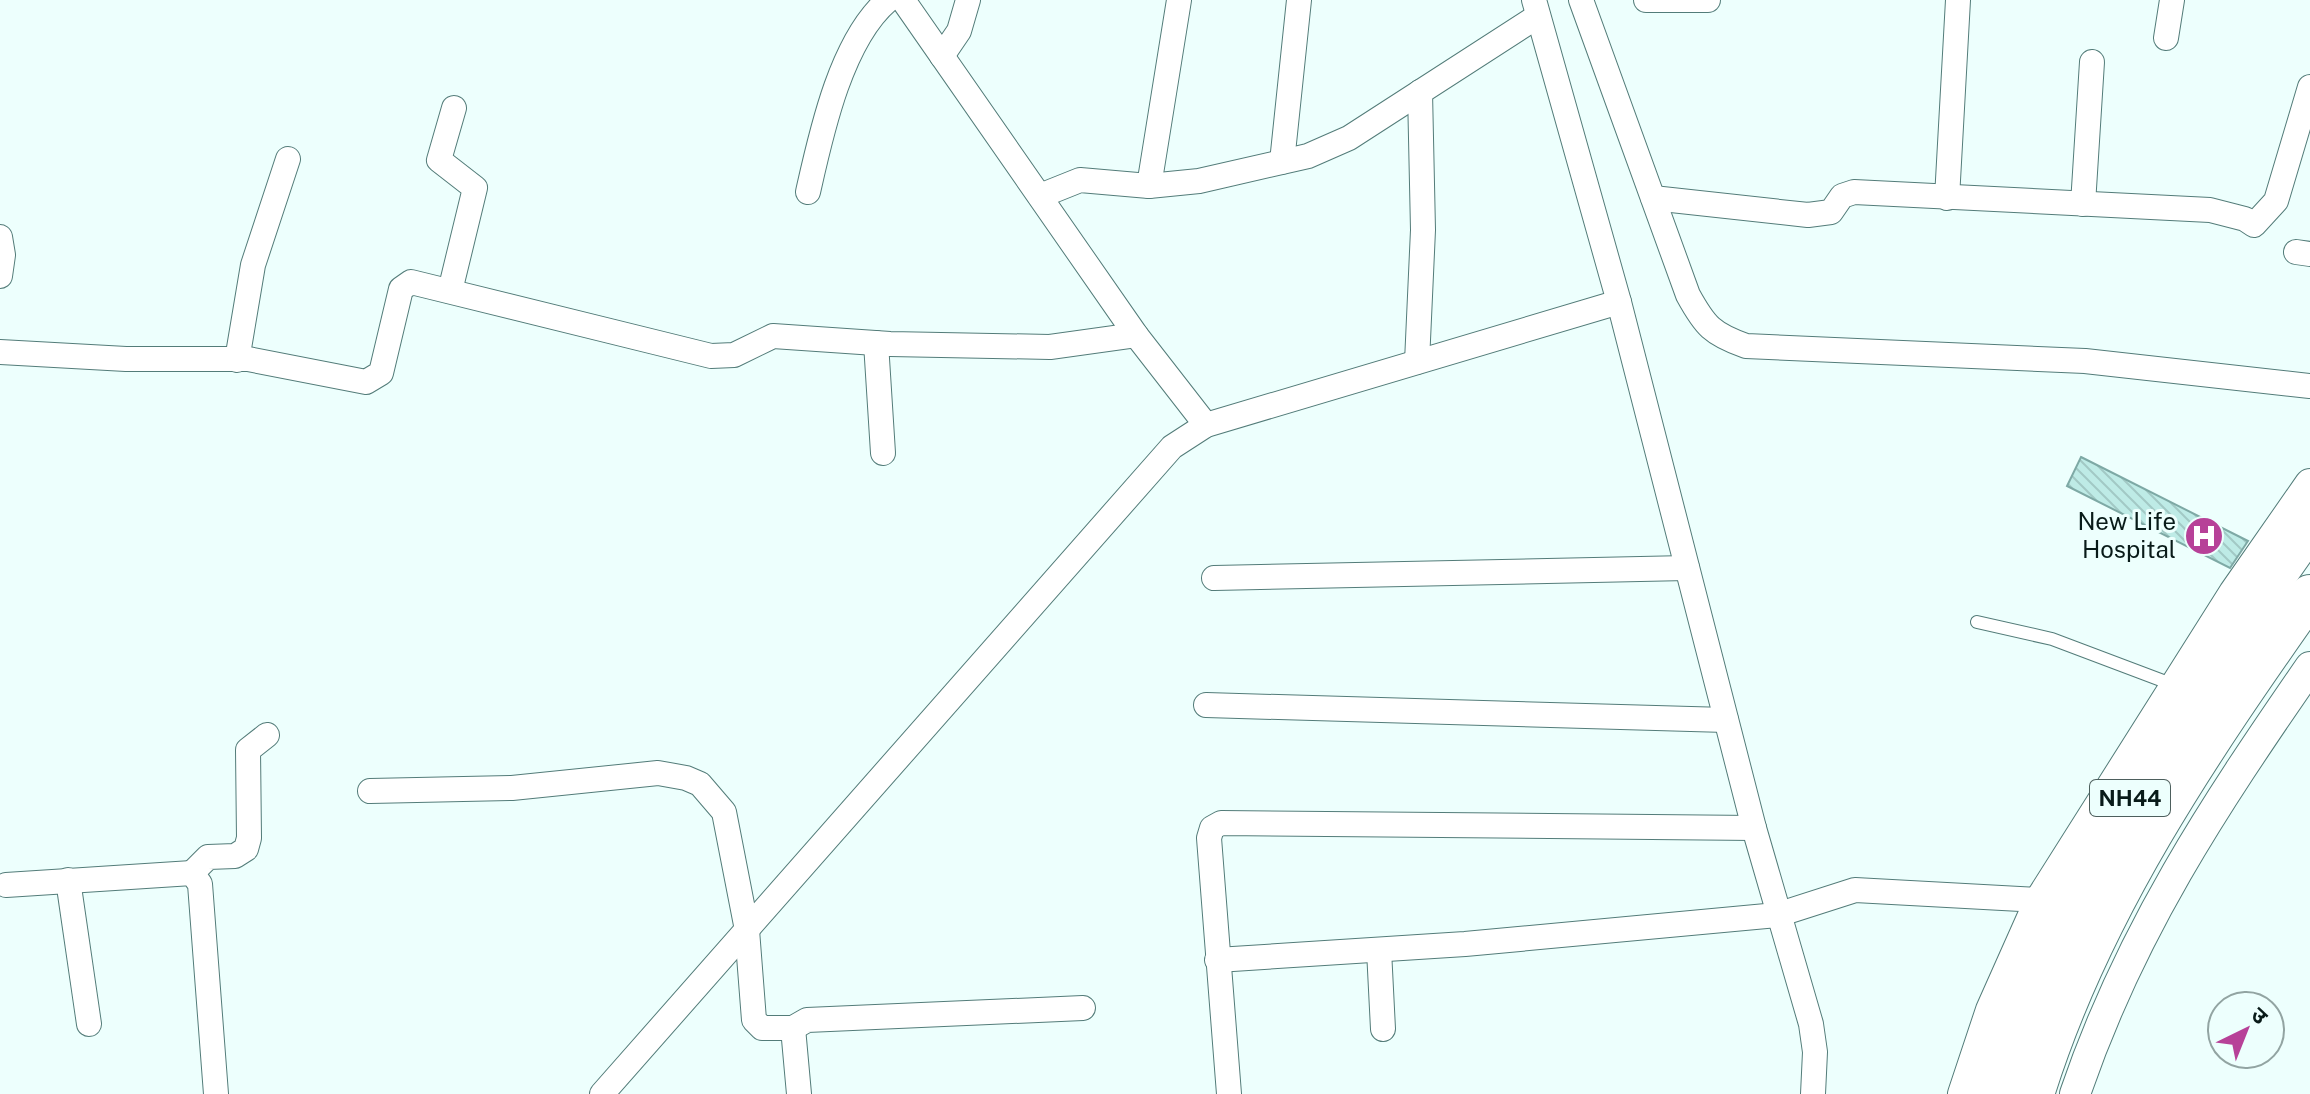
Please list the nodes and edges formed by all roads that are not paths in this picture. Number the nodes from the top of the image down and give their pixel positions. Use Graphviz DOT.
graph roads {
  1 [pos="888,0"];
  2 [pos="903,0"];
  3 [pos="968,0"];
  4 [pos="1179,0"];
  5 [pos="1299,0"];
  6 [pos="1581,0"];
  7 [pos="1646,0"];
  8 [pos="1708,0"];
  9 [pos="1958,0"];
  10 [pos="2172,0"];
  11 [pos="1536,8"];
  12 [pos="2166,38"];
  13 [pos="942,56"];
  14 [pos="2092,62"];
  15 [pos="2310,87"];
  16 [pos="1420,92"];
  17 [pos="454,108"];
  18 [pos="288,159"];
  19 [pos="1282,162"];
  20 [pos="1149,186"];
  21 [pos="808,192"];
  22 [pos="1040,196"];
  23 [pos="1653,198"];
  24 [pos="1947,198"];
  25 [pos="2083,204"];
  26 [pos="0,237"];
  27 [pos="0,276"];
  28 [pos="450,291"];
  29 [pos="1619,302"];
  30 [pos="1136,335"];
  31 [pos="876,343"];
  32 [pos="0,352"];
  33 [pos="237,360"];
  34 [pos="1417,362"];
  35 [pos="2310,386"];
  36 [pos="1206,425"];
  37 [pos="883,453"];
  38 [pos="2310,484"];
  39 [pos="2310,527"];
  40 [pos="1687,568"];
  41 [pos="1214,578"];
  42 [pos="2310,595"];
  43 [pos="1977,622"];
  44 [pos="2306,677"];
  45 [pos="2174,685"];
  46 [pos="1206,705"];
  47 [pos="1726,720"];
  48 [pos="267,735"];
  49 [pos="370,791"];
  50 [pos="1754,828"];
  51 [pos="192,873"];
  52 [pos="68,880"];
  53 [pos="6,885"];
  54 [pos="2040,900"];
  55 [pos="1783,912"];
  56 [pos="747,930"];
  57 [pos="1379,950"];
  58 [pos="1217,960"];
  59 [pos="1083,1008"];
  60 [pos="89,1024"];
  61 [pos="793,1028"];
  62 [pos="1383,1029"];
  63 [pos="216,1094"];
  64 [pos="602,1094"];
  65 [pos="799,1094"];
  66 [pos="1229,1094"];
  67 [pos="1813,1094"];
  68 [pos="1963,1094"];
  69 [pos="1997,1094"];
  70 [pos="2034,1094"];
  71 [pos="2075,1094"];
  1 -- 21 [label="street"];
  2 -- 13 [label="street"];
  3 -- 13 [label="street"];
  4 -- 20 [label="street"];
  5 -- 19 [label="street"];
  6 -- 23 [label="street"];
  7 -- 8 [label="street"];
  9 -- 24 [label="street"];
  10 -- 12 [label="street"];
  11 -- 16 [label="street"];
  11 -- 29 [label="street"];
  13 -- 22 [label="street"];
  14 -- 25 [label="street"];
  15 -- 25 [label="street"];
  16 -- 19 [label="street"];
  16 -- 34 [label="street"];
  17 -- 28 [label="street"];
  18 -- 33 [label="street"];
  19 -- 20 [label="street"];
  20 -- 22 [label="street"];
  22 -- 30 [label="street"];
  23 -- 24 [label="street"];
  23 -- 35 [label="street"];
  24 -- 25 [label="street"];
  26 -- 27 [label="street"];
  28 -- 31 [label="street"];
  28 -- 33 [label="street"];
  29 -- 34 [label="street"];
  29 -- 40 [label="street"];
  30 -- 31 [label="street"];
  30 -- 36 [label="street"];
  31 -- 37 [label="street"];
  32 -- 33 [label="street"];
  34 -- 36 [label="street"];
  36 -- 56 [label="street"];
  38 -- 45 [label="street"];
  39 -- 69 [label="highway, NH44"];
  40 -- 41 [label="street"];
  40 -- 47 [label="street"];
  42 -- 70 [label="highway, NH44"];
  43 -- 45 [label="lane"];
  44 -- 71 [label="street"];
  45 -- 54 [label="street"];
  46 -- 47 [label="street"];
  47 -- 50 [label="street"];
  48 -- 51 [label="street"];
  49 -- 56 [label="street"];
  50 -- 55 [label="street"];
  50 -- 58 [label="street"];
  51 -- 52 [label="street"];
  51 -- 63 [label="street"];
  52 -- 53 [label="street"];
  52 -- 60 [label="street"];
  54 -- 55 [label="street"];
  54 -- 68 [label="street"];
  55 -- 57 [label="street"];
  55 -- 67 [label="street"];
  56 -- 61 [label="street"];
  56 -- 64 [label="street"];
  57 -- 58 [label="street"];
  57 -- 62 [label="street"];
  58 -- 66 [label="street"];
  59 -- 61 [label="street"];
  61 -- 65 [label="street"];
}
